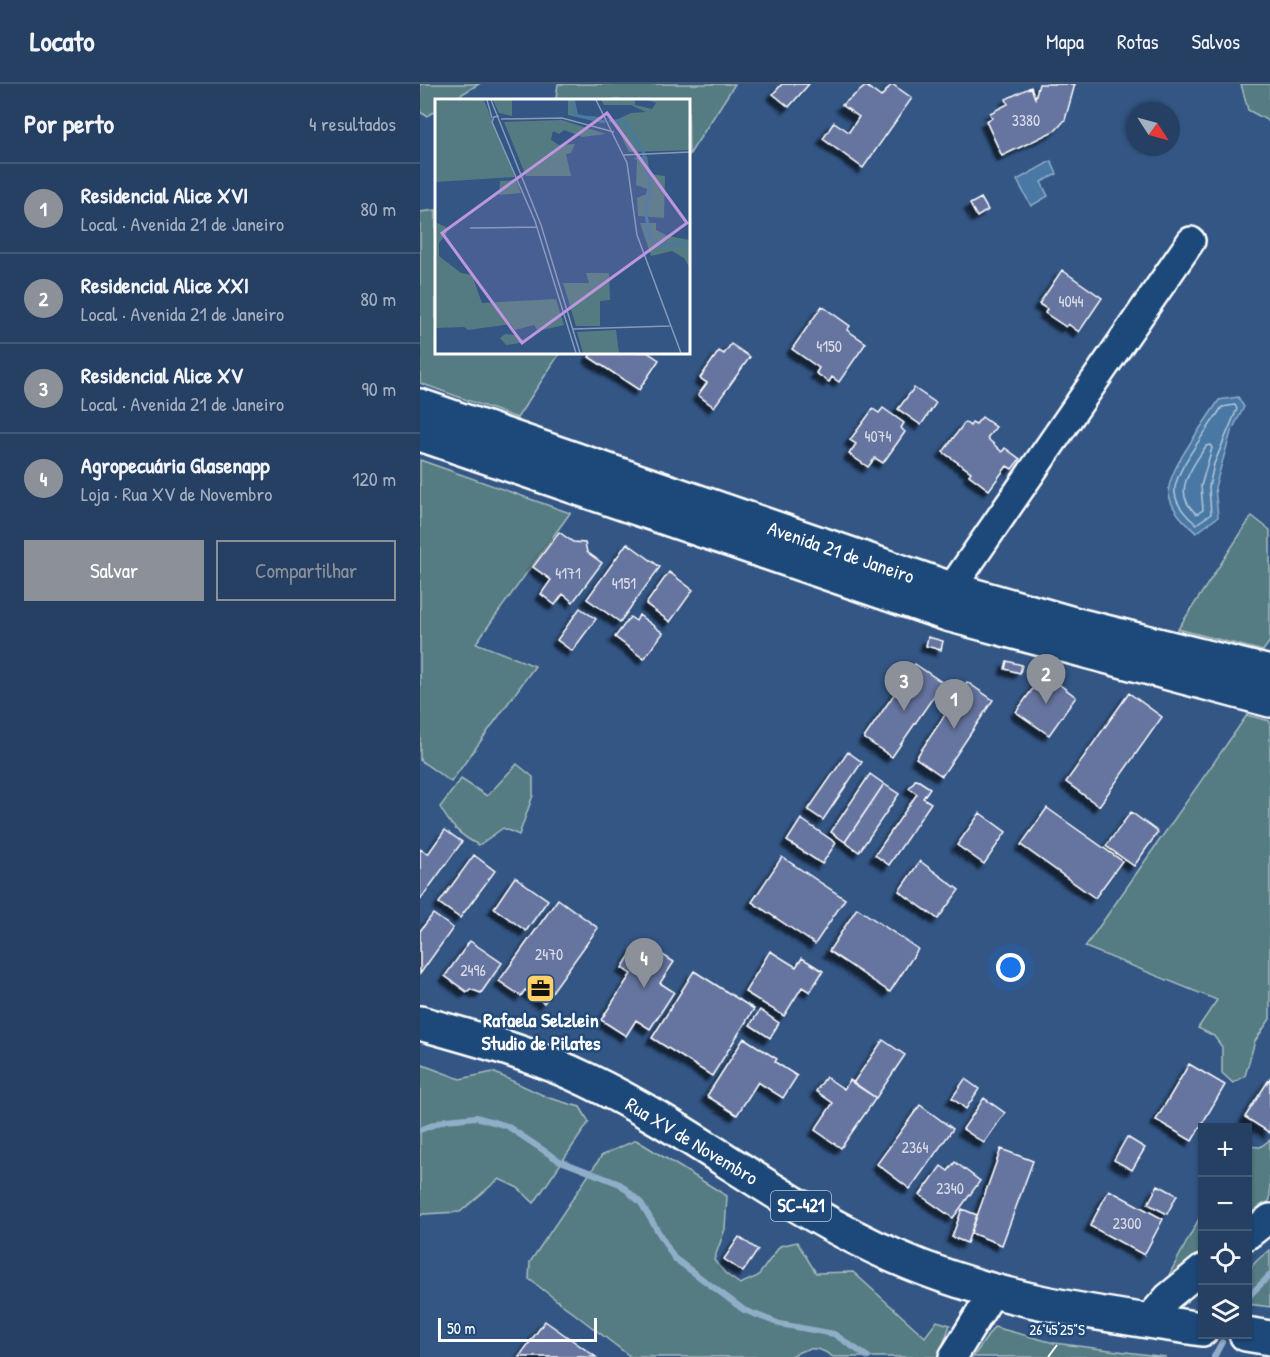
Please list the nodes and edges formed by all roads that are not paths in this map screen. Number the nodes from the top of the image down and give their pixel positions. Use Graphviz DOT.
graph roads {
  1 [pos="1191,240"];
  2 [pos="420,406"];
  3 [pos="420,434"];
  4 [pos="951,589"];
  5 [pos="1270,673"];
  6 [pos="1270,700"];
  7 [pos="420,1023"];
  8 [pos="1270,1218"];
  9 [pos="1252,1232"];
  10 [pos="1198,1273"];
  11 [pos="993,1292"];
  12 [pos="1147,1321"];
  13 [pos="1198,1328"];
  14 [pos="1252,1336"];
  15 [pos="1270,1338"];
  16 [pos="953,1357"];
  1 -- 4 [label="street"];
  2 -- 4 [label="main road, Avenida 21 de Janeiro"];
  3 -- 6 [label="main road, Avenida 21 de Janeiro"];
  4 -- 5 [label="main road, Avenida 21 de Janeiro"];
  7 -- 11 [label="main road, Rua XV de Novembro / SC-421"];
  8 -- 9 [label="street"];
  10 -- 12 [label="street"];
  11 -- 12 [label="main road, Rua XV de Novembro / SC-421"];
  11 -- 16 [label="street"];
  12 -- 13 [label="main road, Rua XV de Novembro / SC-421"];
  14 -- 15 [label="main road"];
}
